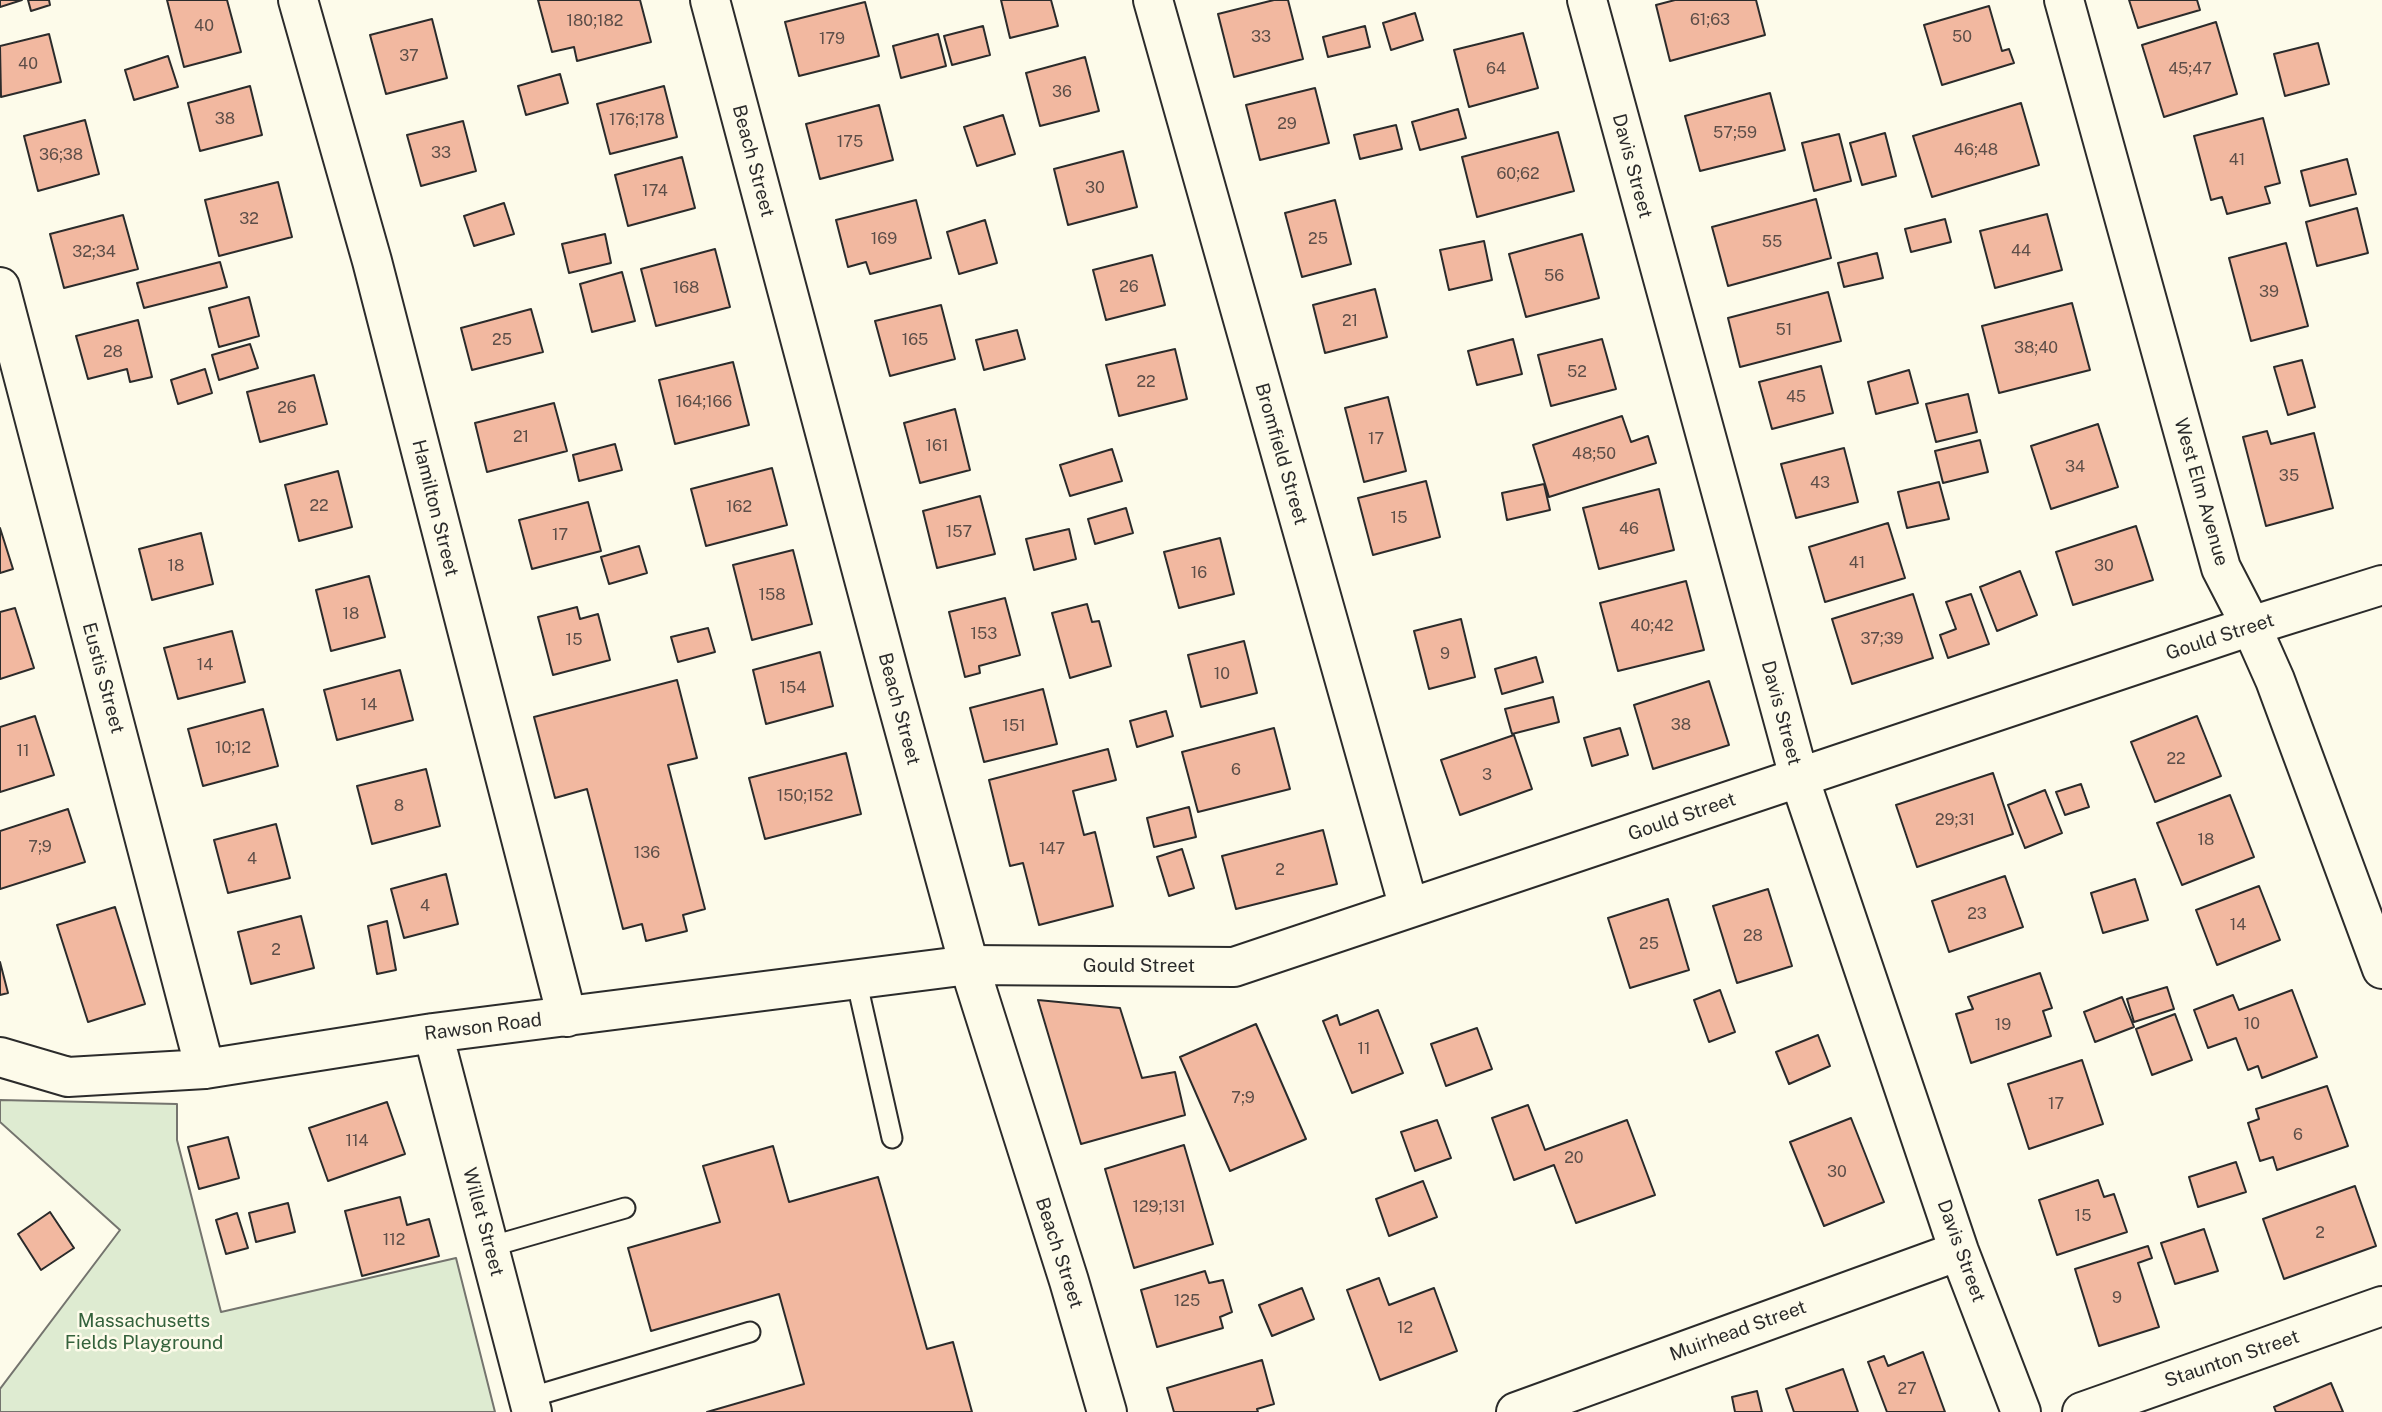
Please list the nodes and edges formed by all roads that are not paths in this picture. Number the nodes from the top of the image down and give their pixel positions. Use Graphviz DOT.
graph roads {
  1 [pos="298,0"];
  2 [pos="710,0"];
  3 [pos="1153,0"];
  4 [pos="1587,0"];
  5 [pos="2064,0"];
  6 [pos="0,287"];
  7 [pos="2382,585"];
  8 [pos="2251,626"];
  9 [pos="1799,777"];
  10 [pos="1409,908"];
  11 [pos="969,965"];
  12 [pos="2382,969"];
  13 [pos="856,979"];
  14 [pos="567,1017"];
  15 [pos="433,1033"];
  16 [pos="0,1057"];
  17 [pos="205,1069"];
  18 [pos="892,1138"];
  19 [pos="625,1208"];
  20 [pos="489,1247"];
  21 [pos="1959,1251"];
  22 [pos="2382,1306"];
  23 [pos="750,1332"];
  24 [pos="530,1405"];
  25 [pos="1107,1412"];
  26 [pos="1516,1412"];
  27 [pos="2021,1412"];
  28 [pos="2082,1412"];
  1 -- 14 [label="street, Hamilton Street"];
  2 -- 11 [label="street, Beach Street"];
  3 -- 10 [label="street, Bromfield Street"];
  4 -- 9 [label="street, Davis Street"];
  5 -- 8 [label="street, West Elm Avenue"];
  6 -- 17 [label="street, Eustis Street"];
  7 -- 8 [label="street, Gould Street"];
  8 -- 9 [label="street, Gould Street"];
  8 -- 12 [label="street, West Elm Avenue"];
  9 -- 10 [label="street, Gould Street"];
  9 -- 21 [label="street, Davis Street"];
  10 -- 11 [label="street, Gould Street"];
  11 -- 13 [label="street, Rawson Road"];
  11 -- 25 [label="street, Beach Street"];
  13 -- 14 [label="street, Rawson Road"];
  13 -- 18 [label="lane"];
  14 -- 15 [label="street, Rawson Road"];
  15 -- 17 [label="street, Rawson Road"];
  15 -- 20 [label="street, Willet Street"];
  16 -- 17 [label="street, Rawson Road"];
  19 -- 20 [label="lane"];
  20 -- 24 [label="street, Willet Street"];
  21 -- 26 [label="street, Muirhead Street"];
  21 -- 27 [label="street, Davis Street"];
  22 -- 28 [label="street, Staunton Street"];
  23 -- 24 [label="lane"];
}
